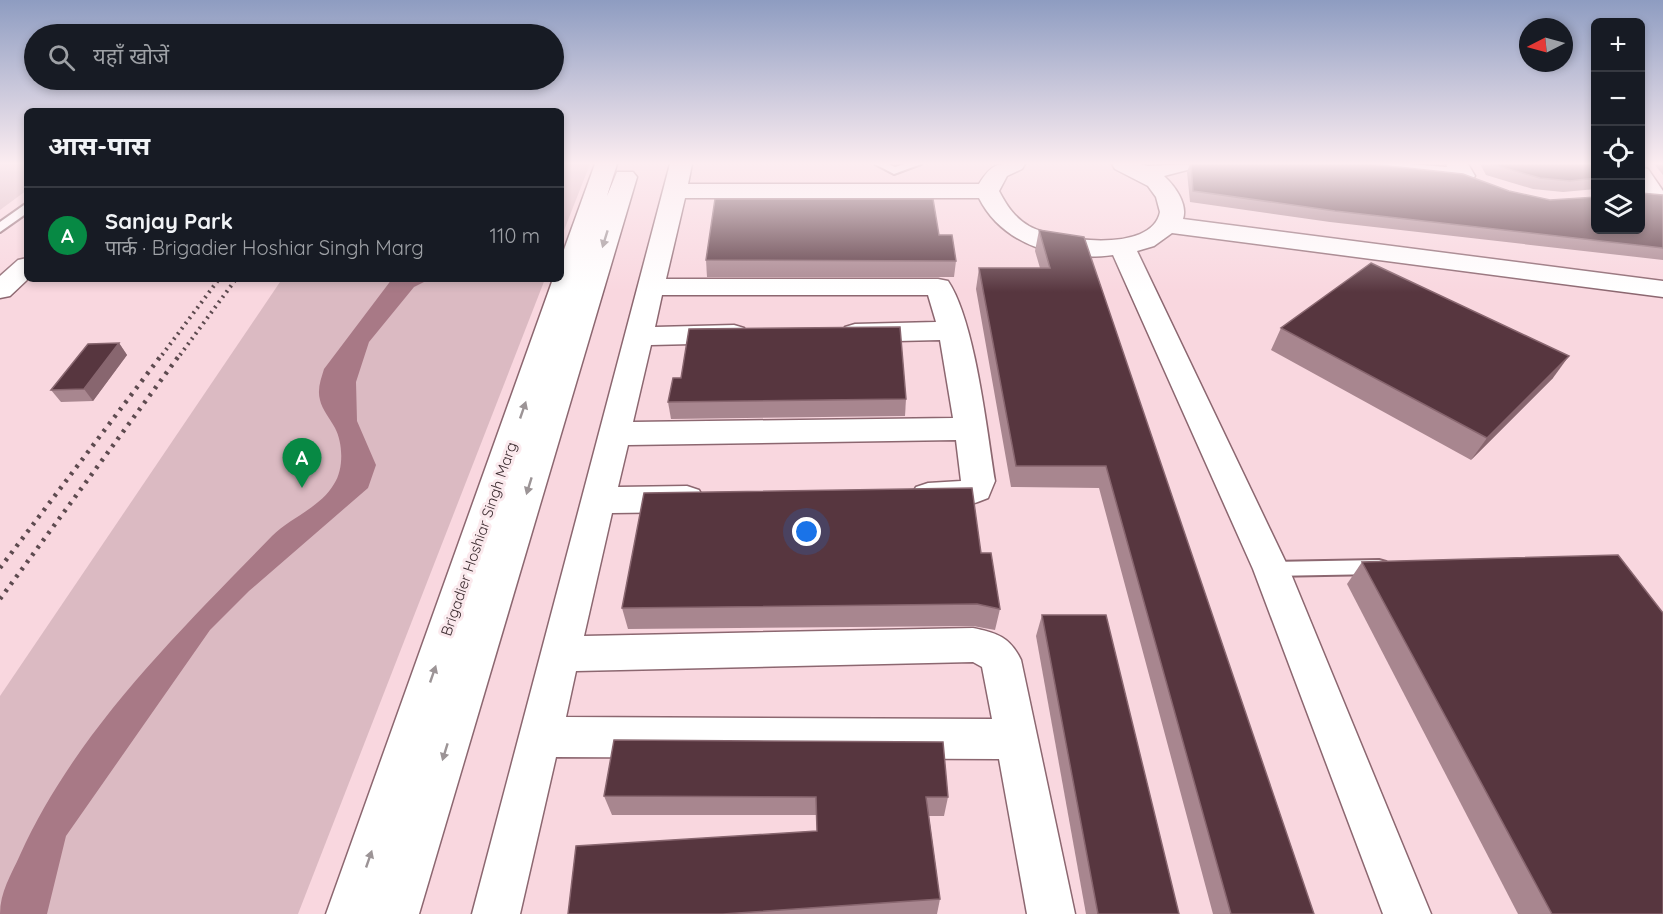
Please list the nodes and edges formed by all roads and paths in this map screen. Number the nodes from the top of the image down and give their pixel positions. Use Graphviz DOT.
graph roads {
  1 [pos="591,207"];
  2 [pos="616,207"];
  3 [pos="670,207"];
  4 [pos="995,207"];
  5 [pos="1171,207"];
  6 [pos="24,209"];
  7 [pos="1168,225"];
  8 [pos="0,228"];
  9 [pos="1122,247"];
  10 [pos="24,269"];
  11 [pos="651,287"];
  12 [pos="0,290"];
  13 [pos="1663,290"];
  14 [pos="952,332"];
  15 [pos="832,333"];
  16 [pos="761,334"];
  17 [pos="638,336"];
  18 [pos="970,429"];
  19 [pos="614,434"];
  20 [pos="898,497"];
  21 [pos="718,499"];
  22 [pos="598,500"];
  23 [pos="1396,567"];
  24 [pos="1271,569"];
  25 [pos="560,654"];
  26 [pos="540,737"];
  27 [pos="1018,739"];
  28 [pos="350,914"];
  29 [pos="395,914"];
  30 [pos="496,914"];
  31 [pos="1051,914"];
  32 [pos="1407,914"];
  28 -- 1 [label="street, Brigadier Hoshiar Singh Marg, one-way"];
  2 -- 29 [label="street, Brigadier Hoshiar Singh Marg, one-way"];
  3 -- 11 [label="street"];
  4 -- 9 [label="street"];
  5 -- 7 [label="street"];
  6 -- 8 [label="lane"];
  7 -- 9 [label="street"];
  7 -- 13 [label="street"];
  9 -- 24 [label="street"];
  10 -- 12 [label="street"];
  11 -- 14 [label="street"];
  11 -- 17 [label="street"];
  14 -- 15 [label="street"];
  14 -- 18 [label="street"];
  16 -- 17 [label="street"];
  17 -- 19 [label="street"];
  18 -- 19 [label="street"];
  18 -- 20 [label="street"];
  19 -- 22 [label="street"];
  21 -- 22 [label="street"];
  22 -- 25 [label="street"];
  23 -- 24 [label="lane"];
  24 -- 32 [label="street"];
  25 -- 26 [label="street"];
  25 -- 27 [label="street"];
  26 -- 27 [label="street"];
  26 -- 30 [label="street"];
  27 -- 31 [label="street"];
}
